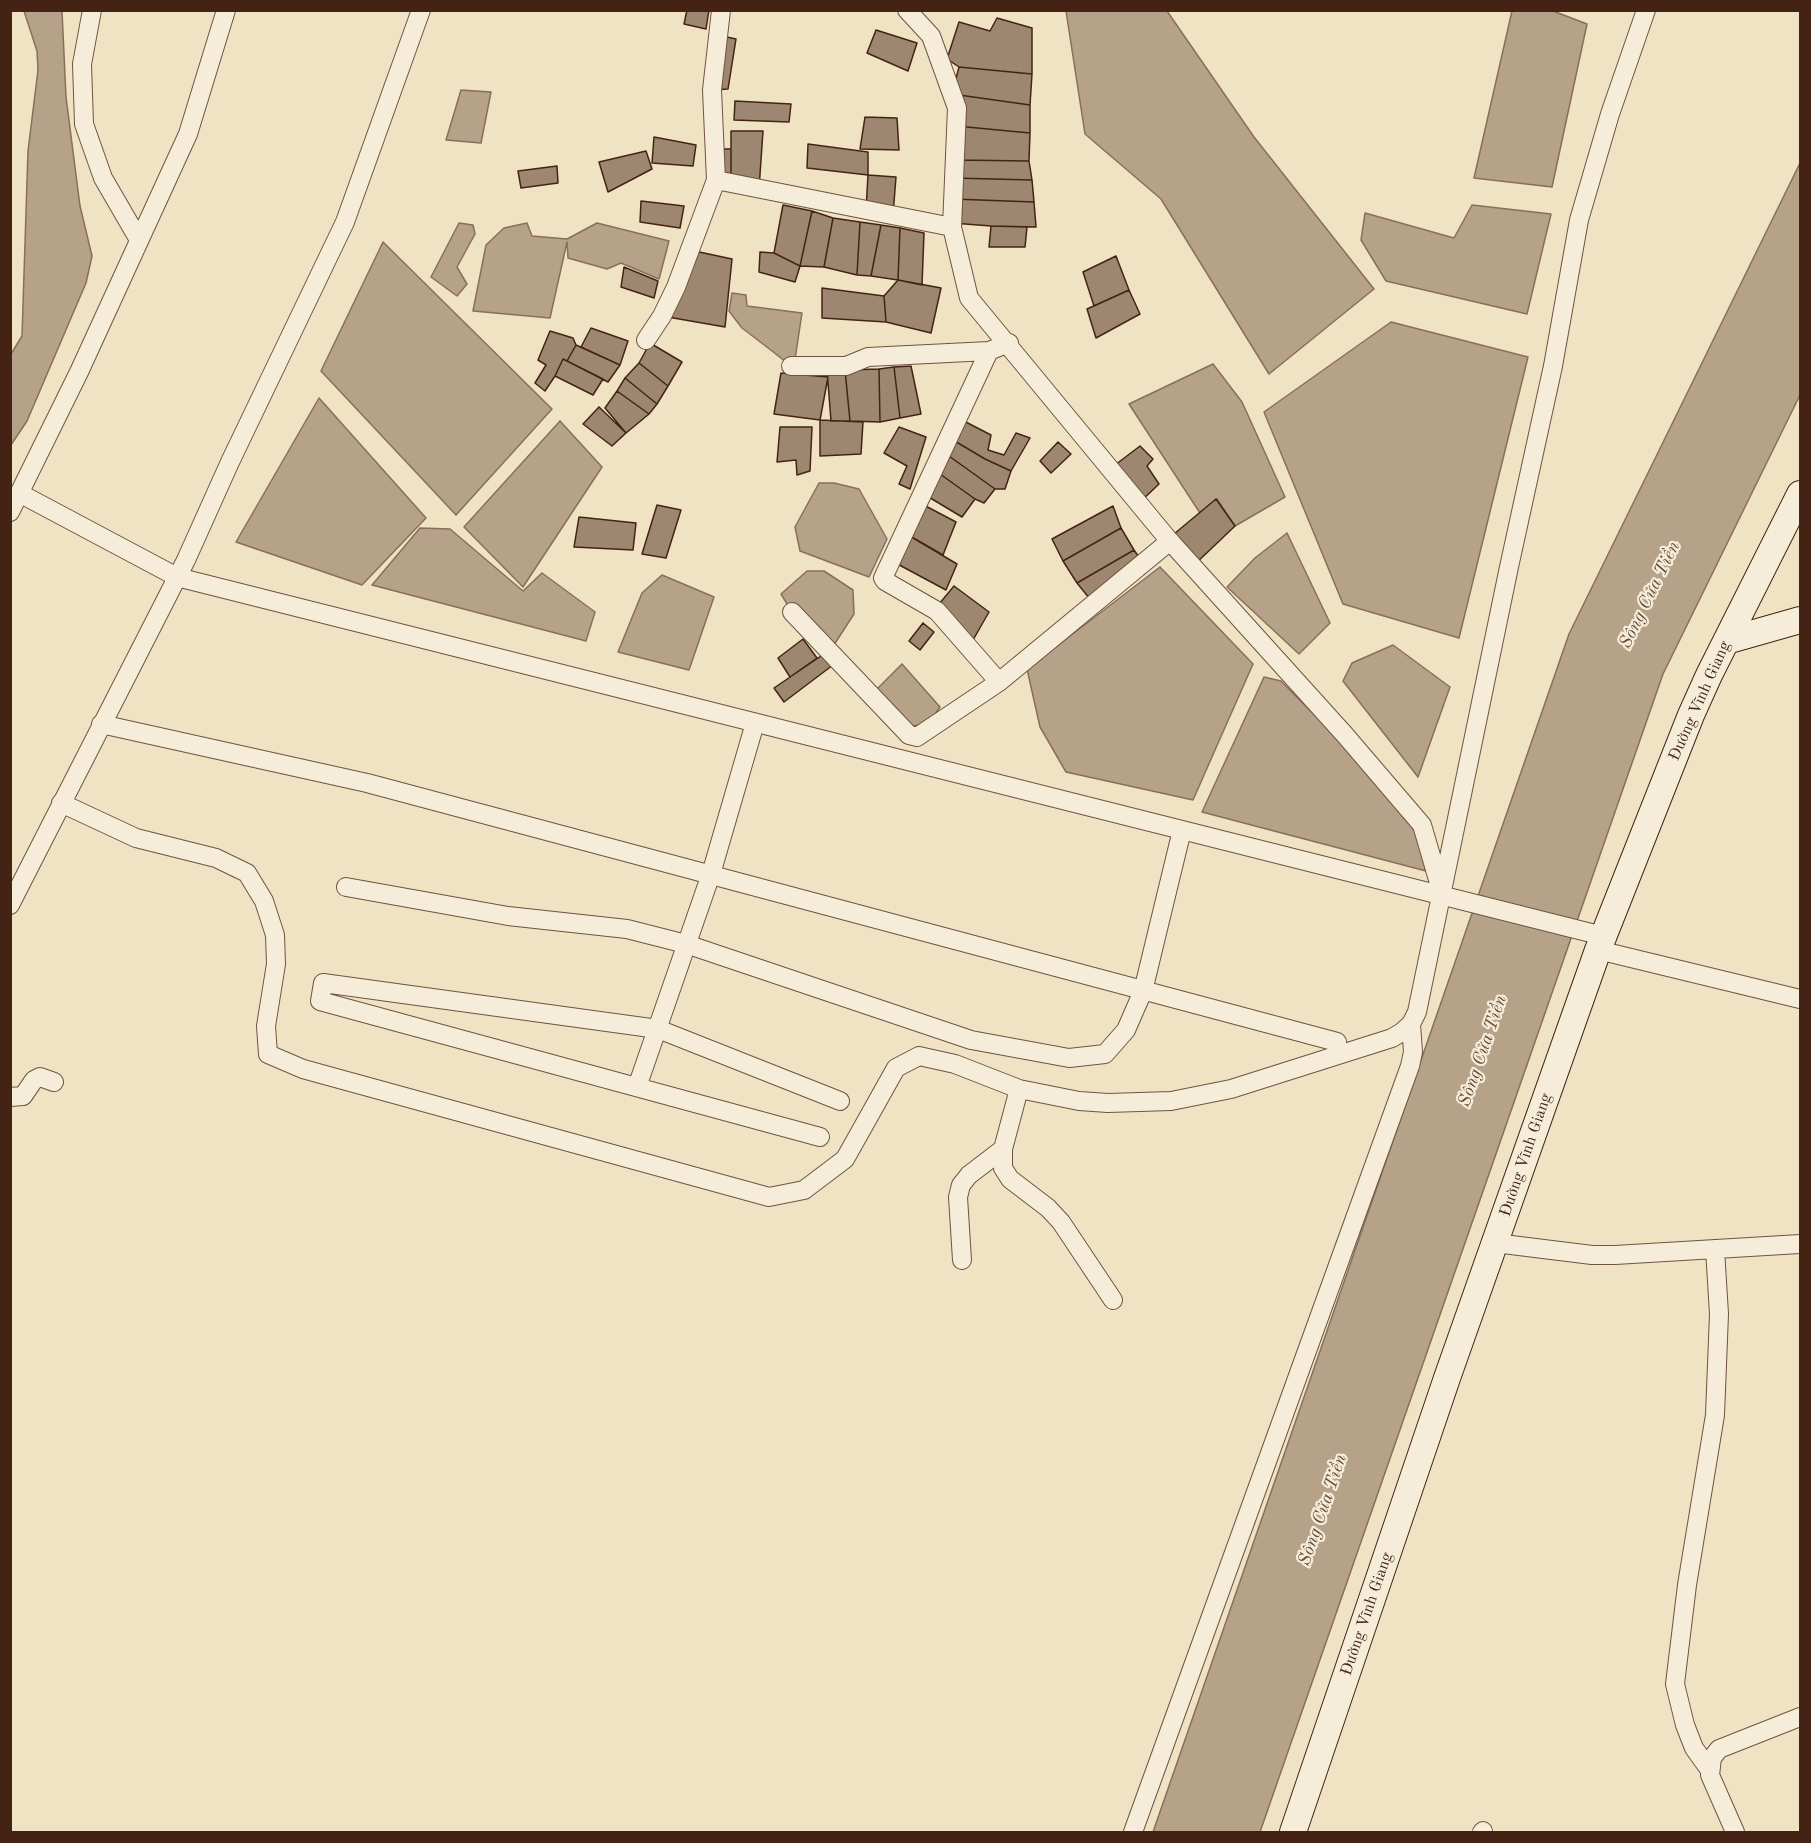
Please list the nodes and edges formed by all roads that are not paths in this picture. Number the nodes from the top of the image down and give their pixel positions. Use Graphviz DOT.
graph roads {
  1 [pos="92,10"];
  2 [pos="226,10"];
  3 [pos="421,10"];
  4 [pos="721,10"];
  5 [pos="907,10"];
  6 [pos="1646,10"];
  7 [pos="716,180"];
  8 [pos="952,227"];
  9 [pos="139,240"];
  10 [pos="646,340"];
  11 [pos="1009,343"];
  12 [pos="989,351"];
  13 [pos="791,366"];
  14 [pos="21,494"];
  15 [pos="1800,494"];
  16 [pos="10,512"];
  17 [pos="1170,541"];
  18 [pos="177,577"];
  19 [pos="792,612"];
  20 [pos="1800,620"];
  21 [pos="1726,641"];
  22 [pos="999,682"];
  23 [pos="755,723"];
  24 [pos="101,724"];
  25 [pos="61,803"];
  26 [pos="1182,830"];
  27 [pos="711,874"];
  28 [pos="346,887"];
  29 [pos="1442,895"];
  30 [pos="10,904"];
  31 [pos="1601,943"];
  32 [pos="686,944"];
  33 [pos="1143,991"];
  34 [pos="1800,999"];
  35 [pos="1411,1024"];
  36 [pos="658,1029"];
  37 [pos="1337,1042"];
  38 [pos="54,1082"];
  39 [pos="637,1087"];
  40 [pos="1020,1089"];
  41 [pos="10,1097"];
  42 [pos="840,1101"];
  43 [pos="820,1137"];
  44 [pos="1003,1149"];
  45 [pos="1495,1243"];
  46 [pos="1800,1244"];
  47 [pos="1715,1249"];
  48 [pos="962,1260"];
  49 [pos="1113,1300"];
  50 [pos="1800,1717"];
  51 [pos="1709,1769"];
  52 [pos="1298,1831"];
  53 [pos="1133,1833"];
  54 [pos="1735,1833"];
  1 -- 9 [label="street"];
  2 -- 9 [label="street"];
  3 -- 18 [label="street"];
  4 -- 7 [label="street"];
  5 -- 8 [label="street"];
  6 -- 29 [label="street"];
  7 -- 8 [label="street"];
  7 -- 10 [label="street"];
  8 -- 11 [label="street"];
  9 -- 14 [label="street"];
  11 -- 12 [label="street"];
  11 -- 17 [label="street"];
  12 -- 13 [label="street"];
  12 -- 22 [label="street"];
  14 -- 16 [label="street"];
  14 -- 18 [label="street"];
  15 -- 21 [label="street, Đường Vĩnh Giang"];
  17 -- 22 [label="street"];
  17 -- 29 [label="street"];
  18 -- 23 [label="street"];
  18 -- 24 [label="street"];
  19 -- 22 [label="street"];
  20 -- 21 [label="street"];
  21 -- 31 [label="street, Đường Vĩnh Giang"];
  23 -- 26 [label="street"];
  23 -- 27 [label="street"];
  24 -- 25 [label="street"];
  24 -- 27 [label="street"];
  25 -- 30 [label="street"];
  25 -- 40 [label="street"];
  26 -- 29 [label="street"];
  26 -- 33 [label="street"];
  27 -- 32 [label="street"];
  27 -- 33 [label="street"];
  28 -- 32 [label="street"];
  29 -- 31 [label="street"];
  29 -- 35 [label="street"];
  31 -- 34 [label="street"];
  31 -- 45 [label="street, Đường Vĩnh Giang"];
  32 -- 33 [label="street"];
  32 -- 36 [label="street"];
  33 -- 37 [label="street"];
  35 -- 40 [label="street"];
  35 -- 53 [label="street"];
  36 -- 39 [label="street"];
  36 -- 39 [label="street"];
  36 -- 42 [label="street"];
  38 -- 41 [label="street"];
  39 -- 43 [label="street"];
  40 -- 44 [label="street"];
  44 -- 48 [label="street"];
  44 -- 49 [label="street"];
  45 -- 47 [label="street"];
  45 -- 52 [label="street, Đường Vĩnh Giang"];
  46 -- 47 [label="street"];
  47 -- 51 [label="street"];
  50 -- 51 [label="street"];
  51 -- 54 [label="street"];
}
